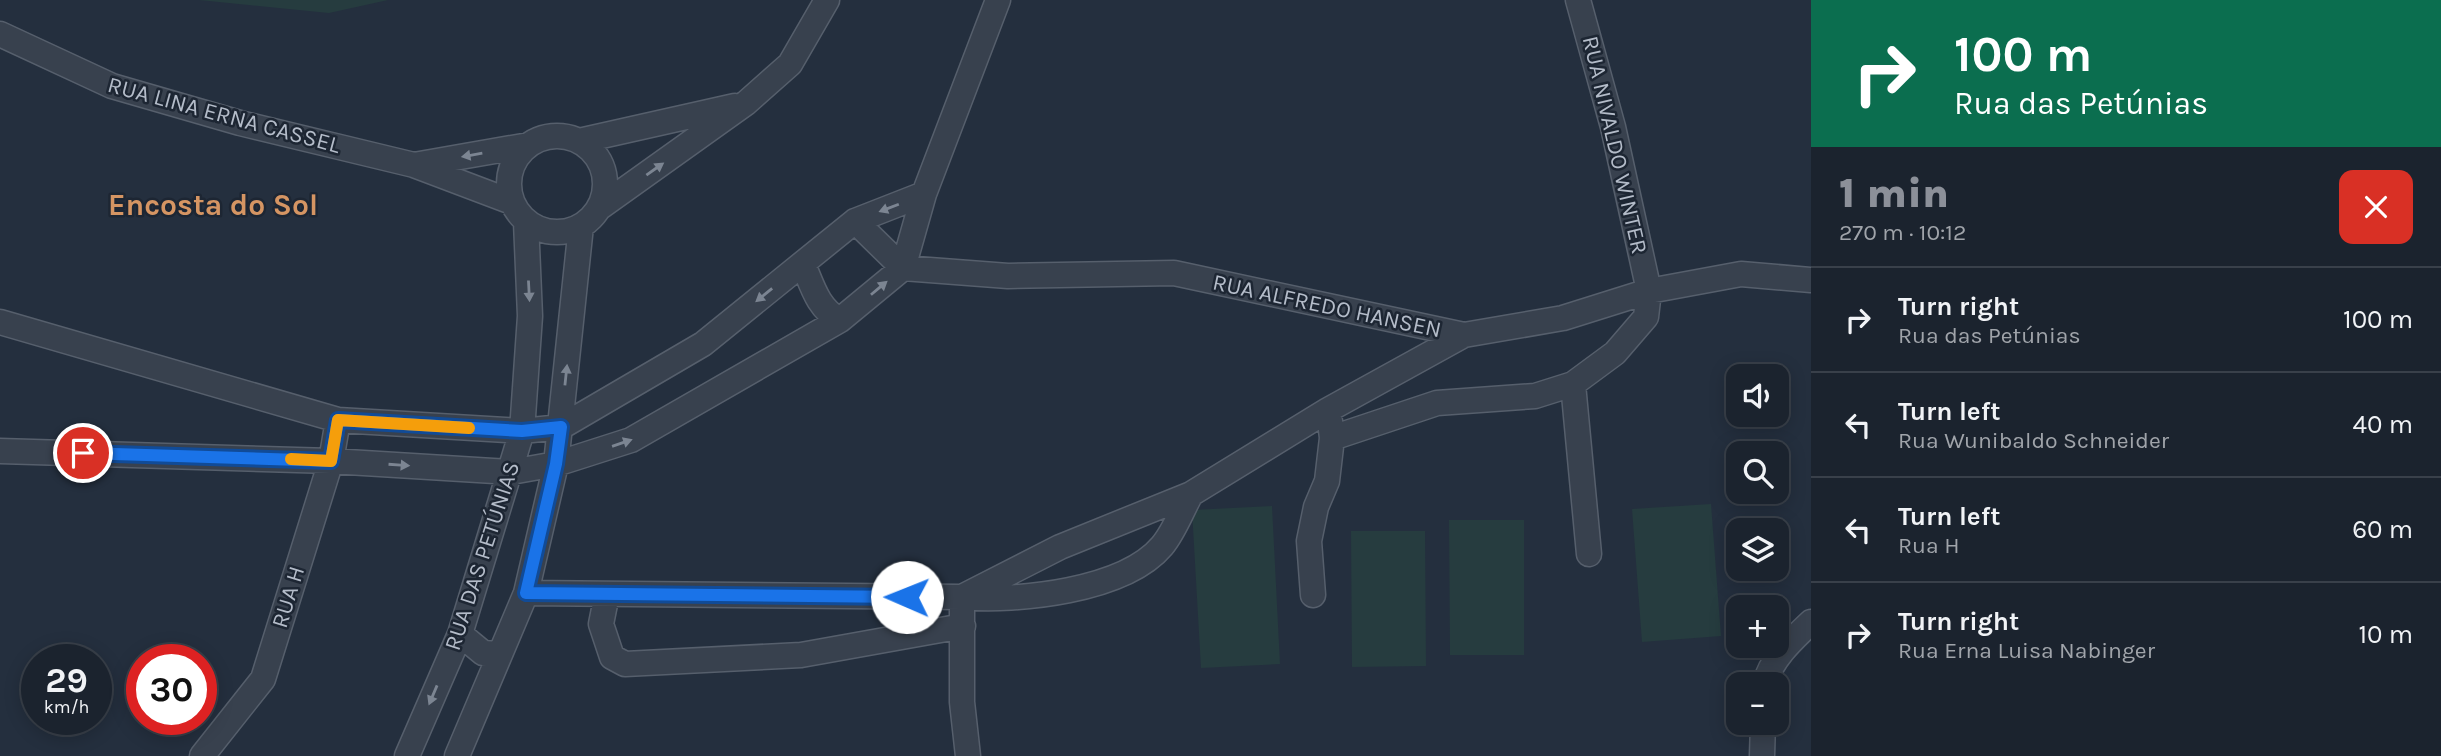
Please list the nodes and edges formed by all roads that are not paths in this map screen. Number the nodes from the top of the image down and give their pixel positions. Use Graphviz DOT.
graph roads {
  1 [pos="827,0"];
  2 [pos="998,0"];
  3 [pos="1578,0"];
  4 [pos="0,34"];
  5 [pos="746,103"];
  6 [pos="579,141"];
  7 [pos="529,145"];
  8 [pos="414,165"];
  9 [pos="923,194"];
  10 [pos="512,202"];
  11 [pos="599,208"];
  12 [pos="855,221"];
  13 [pos="526,222"];
  14 [pos="581,226"];
  15 [pos="803,264"];
  16 [pos="903,268"];
  17 [pos="1811,280"];
  18 [pos="1649,291"];
  19 [pos="840,320"];
  20 [pos="0,322"];
  21 [pos="1464,335"];
  22 [pos="1573,384"];
  23 [pos="1328,410"];
  24 [pos="338,420"];
  25 [pos="561,427"];
  26 [pos="522,431"];
  27 [pos="1332,438"];
  28 [pos="0,451"];
  29 [pos="331,461"];
  30 [pos="556,464"];
  31 [pos="511,472"];
  32 [pos="1191,494"];
  33 [pos="1589,554"];
  34 [pos="526,593"];
  35 [pos="607,594"];
  36 [pos="1313,595"];
  37 [pos="962,597"];
  38 [pos="1811,622"];
  39 [pos="962,626"];
  40 [pos="460,634"];
  41 [pos="500,654"];
  42 [pos="1768,672"];
  43 [pos="1763,735"];
  44 [pos="202,756"];
  45 [pos="407,756"];
  46 [pos="457,756"];
  47 [pos="968,756"];
  48 [pos="1762,756"];
  1 -- 5 [label="street"];
  2 -- 9 [label="street"];
  3 -- 18 [label="street, RUA NIVALDO WINTER"];
  4 -- 8 [label="street, RUA LINA ERNA CASSEL"];
  5 -- 6 [label="street"];
  11 -- 5 [label="street, one-way"];
  6 -- 7 [label="street"];
  6 -- 11 [label="street"];
  7 -- 8 [label="street, one-way"];
  7 -- 10 [label="street"];
  8 -- 10 [label="street, RUA LINA ERNA CASSEL"];
  9 -- 12 [label="street, one-way"];
  9 -- 16 [label="street"];
  10 -- 13 [label="street"];
  11 -- 14 [label="street"];
  12 -- 15 [label="street"];
  12 -- 16 [label="street"];
  13 -- 14 [label="street"];
  13 -- 26 [label="street, RUA DAS PETÚNIAS, one-way"];
  25 -- 14 [label="street, RUA DAS PETÚNIAS, one-way"];
  15 -- 19 [label="street"];
  15 -- 25 [label="street, one-way"];
  19 -- 16 [label="street, one-way"];
  16 -- 21 [label="street, RUA ALFREDO HANSEN"];
  17 -- 18 [label="street, RUA ALFREDO HANSEN"];
  18 -- 21 [label="street, RUA ALFREDO HANSEN"];
  18 -- 22 [label="street"];
  30 -- 19 [label="street, one-way"];
  20 -- 24 [label="street"];
  21 -- 23 [label="street"];
  22 -- 27 [label="street"];
  22 -- 33 [label="street"];
  23 -- 27 [label="street"];
  23 -- 32 [label="street"];
  24 -- 26 [label="street"];
  24 -- 29 [label="street, RUA H"];
  25 -- 26 [label="street"];
  25 -- 30 [label="street, RUA DAS PETÚNIAS"];
  26 -- 31 [label="street, RUA DAS PETÚNIAS"];
  27 -- 36 [label="street"];
  28 -- 29 [label="street"];
  29 -- 31 [label="street, one-way"];
  29 -- 44 [label="street, RUA H"];
  30 -- 31 [label="street"];
  30 -- 34 [label="street, RUA DAS PETÚNIAS"];
  31 -- 40 [label="street, RUA DAS PETÚNIAS"];
  32 -- 37 [label="street"];
  32 -- 37 [label="street"];
  34 -- 35 [label="street"];
  34 -- 41 [label="street, RUA DAS PETÚNIAS"];
  35 -- 37 [label="street"];
  35 -- 39 [label="street"];
  37 -- 39 [label="street"];
  38 -- 42 [label="street"];
  39 -- 47 [label="street"];
  40 -- 41 [label="street"];
  40 -- 45 [label="street, RUA DAS PETÚNIAS, one-way"];
  41 -- 46 [label="street, RUA DAS PETÚNIAS"];
  43 -- 48 [label="street"];
}
